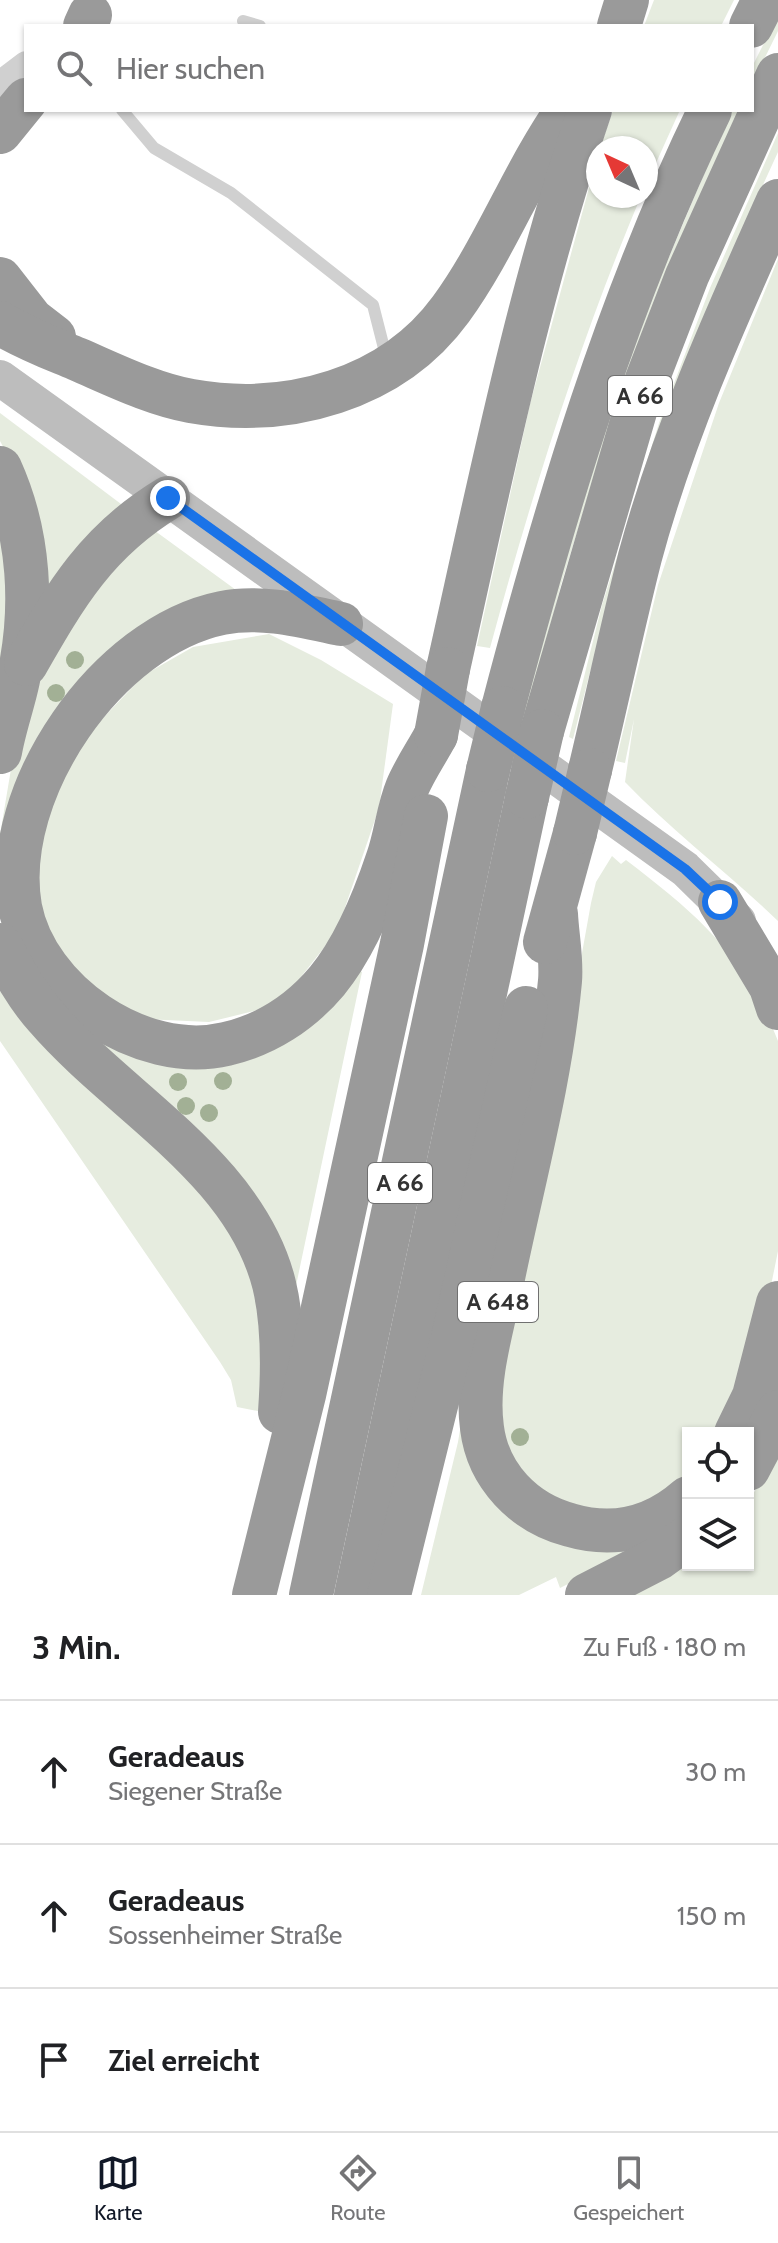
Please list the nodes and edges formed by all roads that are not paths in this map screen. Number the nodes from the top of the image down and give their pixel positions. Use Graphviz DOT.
graph roads {
  1 [pos="627,0"];
  2 [pos="764,0"];
  3 [pos="243,21"];
  4 [pos="253,24"];
  5 [pos="620,24"];
  6 [pos="752,24"];
  7 [pos="24,66"];
  8 [pos="778,75"];
  9 [pos="0,84"];
  10 [pos="24,102"];
  11 [pos="124,112"];
  12 [pos="566,112"];
  13 [pos="589,112"];
  14 [pos="709,112"];
  15 [pos="0,132"];
  16 [pos="778,201"];
  17 [pos="0,279"];
  18 [pos="0,323"];
  19 [pos="388,368"];
  20 [pos="0,378"];
  21 [pos="190,401"];
  22 [pos="0,468"];
  23 [pos="168,498"];
  24 [pos="341,624"];
  25 [pos="19,677"];
  26 [pos="436,735"];
  27 [pos="0,752"];
  28 [pos="720,902"];
  29 [pos="556,914"];
  30 [pos="0,945"];
  31 [pos="778,962"];
  32 [pos="778,1008"];
  33 [pos="778,1303"];
  34 [pos="778,1412"];
  35 [pos="739,1427"];
  36 [pos="754,1458"];
  37 [pos="687,1499"];
  38 [pos="267,1534"];
  39 [pos="682,1541"];
  40 [pos="254,1595"];
  41 [pos="311,1595"];
  42 [pos="356,1595"];
  43 [pos="389,1595"];
  44 [pos="587,1595"];
  1 -- 5 [label="highway"];
  2 -- 6 [label="highway"];
  3 -- 4 [label="lane"];
  7 -- 9 [label="street"];
  8 -- 42 [label="highway, A 66, bridge"];
  10 -- 15 [label="highway"];
  11 -- 19 [label="lane"];
  12 -- 19 [label="highway"];
  13 -- 26 [label="highway, A 66, bridge"];
  14 -- 41 [label="highway, A 66, bridge"];
  16 -- 29 [label="highway, A 648, bridge"];
  17 -- 21 [label="highway"];
  18 -- 21 [label="highway"];
  19 -- 21 [label="highway"];
  20 -- 23 [label="main road"];
  22 -- 25 [label="highway"];
  23 -- 24 [label="main road"];
  23 -- 25 [label="highway"];
  24 -- 26 [label="highway"];
  24 -- 28 [label="main road"];
  25 -- 27 [label="highway"];
  26 -- 38 [label="highway, A 66"];
  28 -- 31 [label="main road"];
  28 -- 32 [label="highway"];
  29 -- 37 [label="highway, A 648"];
  29 -- 43 [label="highway, A 648"];
  30 -- 38 [label="highway"];
  33 -- 35 [label="highway"];
  34 -- 36 [label="highway"];
  38 -- 40 [label="highway, A 66"];
  39 -- 44 [label="highway"];
}
